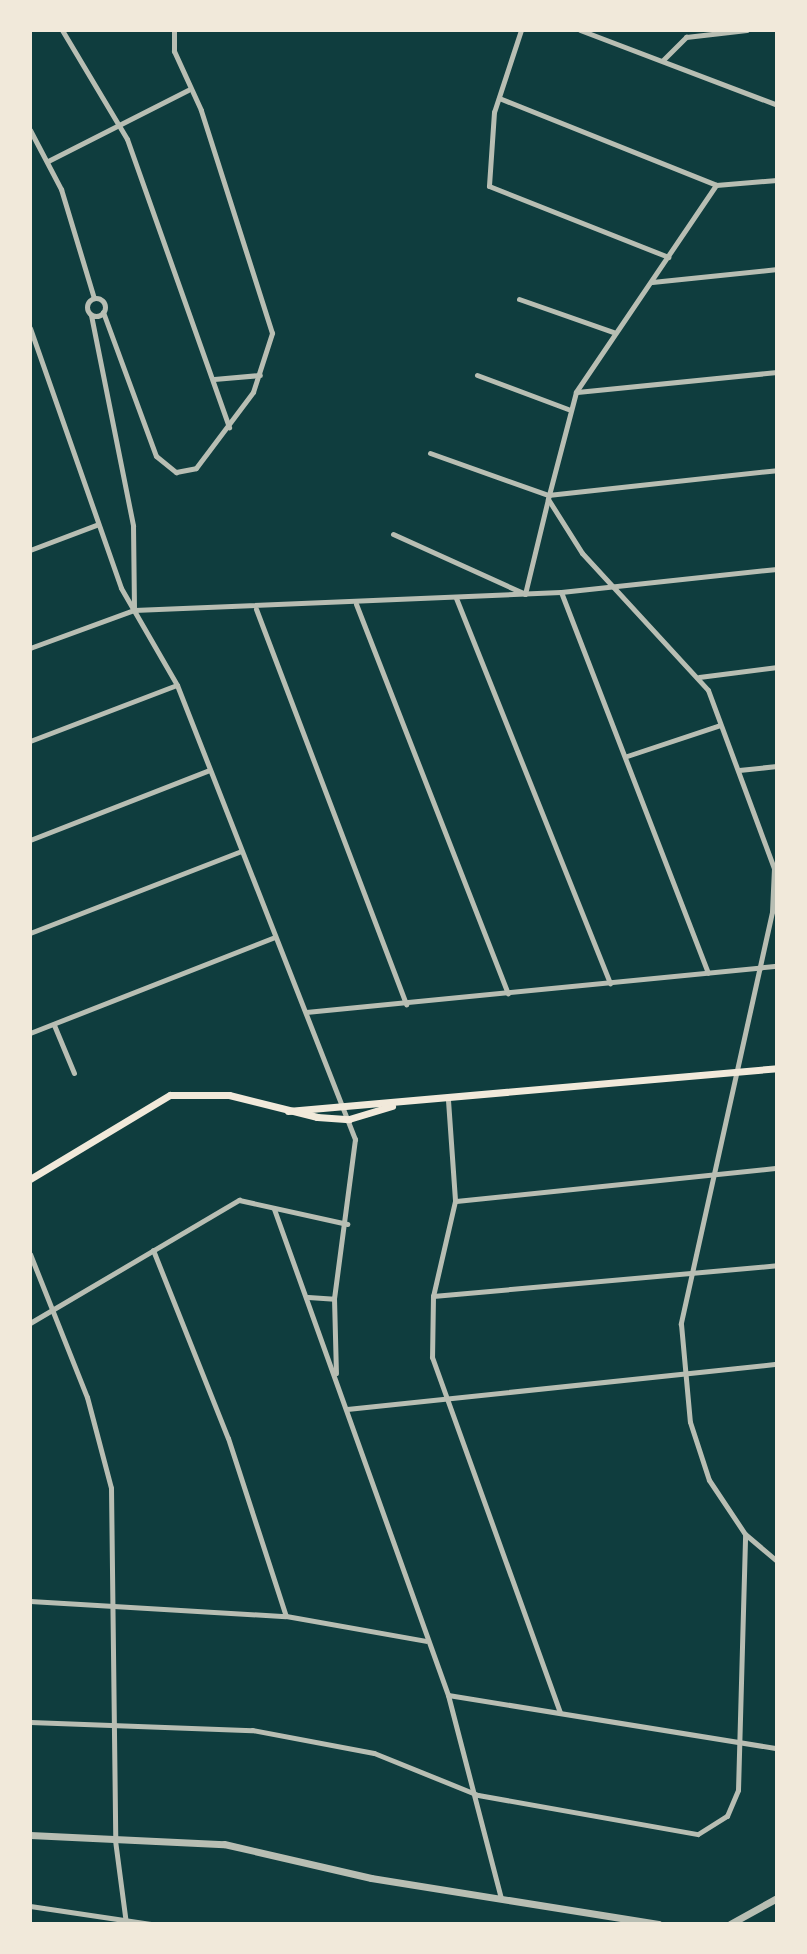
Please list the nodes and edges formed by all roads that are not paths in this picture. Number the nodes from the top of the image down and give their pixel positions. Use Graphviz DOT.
graph roads {
  1 [pos="62,30"];
  2 [pos="174,30"];
  3 [pos="521,30"];
  4 [pos="580,30"];
  5 [pos="747,30"];
  6 [pos="663,60"];
  7 [pos="188,90"];
  8 [pos="499,98"];
  9 [pos="777,105"];
  10 [pos="118,121"];
  11 [pos="30,130"];
  12 [pos="48,161"];
  13 [pos="777,180"];
  14 [pos="716,185"];
  15 [pos="668,257"];
  16 [pos="777,269"];
  17 [pos="651,282"];
  18 [pos="94,298"];
  19 [pos="519,299"];
  20 [pos="103,312"];
  21 [pos="91,315"];
  22 [pos="30,328"];
  23 [pos="613,332"];
  24 [pos="777,372"];
  25 [pos="261,375"];
  26 [pos="477,375"];
  27 [pos="214,379"];
  28 [pos="576,392"];
  29 [pos="568,409"];
  30 [pos="229,427"];
  31 [pos="430,453"];
  32 [pos="777,470"];
  33 [pos="548,497"];
  34 [pos="96,525"];
  35 [pos="393,534"];
  36 [pos="30,550"];
  37 [pos="777,569"];
  38 [pos="616,588"];
  39 [pos="561,592"];
  40 [pos="525,594"];
  41 [pos="456,597"];
  42 [pos="356,604"];
  43 [pos="256,609"];
  44 [pos="134,610"];
  45 [pos="30,648"];
  46 [pos="777,667"];
  47 [pos="699,677"];
  48 [pos="177,685"];
  49 [pos="720,725"];
  50 [pos="30,741"];
  51 [pos="627,756"];
  52 [pos="777,766"];
  53 [pos="210,770"];
  54 [pos="739,770"];
  55 [pos="30,840"];
  56 [pos="241,851"];
  57 [pos="776,868"];
  58 [pos="30,933"];
  59 [pos="275,937"];
  60 [pos="777,966"];
  61 [pos="760,968"];
  62 [pos="708,973"];
  63 [pos="610,983"];
  64 [pos="508,993"];
  65 [pos="406,1004"];
  66 [pos="306,1012"];
  67 [pos="54,1025"];
  68 [pos="30,1033"];
  69 [pos="777,1068"];
  70 [pos="74,1073"];
  71 [pos="739,1073"];
  72 [pos="448,1100"];
  73 [pos="342,1102"];
  74 [pos="394,1105"];
  75 [pos="288,1111"];
  76 [pos="349,1119"];
  77 [pos="777,1168"];
  78 [pos="712,1175"];
  79 [pos="30,1179"];
  80 [pos="455,1201"];
  81 [pos="274,1209"];
  82 [pos="347,1224"];
  83 [pos="153,1250"];
  84 [pos="30,1254"];
  85 [pos="777,1265"];
  86 [pos="685,1277"];
  87 [pos="433,1296"];
  88 [pos="307,1297"];
  89 [pos="334,1298"];
  90 [pos="52,1309"];
  91 [pos="30,1323"];
  92 [pos="777,1364"];
  93 [pos="682,1372"];
  94 [pos="336,1373"];
  95 [pos="447,1401"];
  96 [pos="347,1409"];
  97 [pos="745,1534"];
  98 [pos="777,1561"];
  99 [pos="30,1601"];
  100 [pos="115,1604"];
  101 [pos="286,1616"];
  102 [pos="427,1641"];
  103 [pos="448,1695"];
  104 [pos="560,1713"];
  105 [pos="30,1722"];
  106 [pos="114,1722"];
  107 [pos="741,1743"];
  108 [pos="777,1748"];
  109 [pos="478,1795"];
  110 [pos="30,1835"];
  111 [pos="115,1840"];
  112 [pos="777,1898"];
  113 [pos="501,1899"];
  114 [pos="30,1906"];
  115 [pos="590,1914"];
  116 [pos="127,1922"];
  117 [pos="151,1924"];
  118 [pos="589,1924"];
  119 [pos="658,1924"];
  120 [pos="730,1924"];
  1 -- 10 [label="street"];
  2 -- 7 [label="street"];
  3 -- 8 [label="street"];
  4 -- 6 [label="street"];
  5 -- 6 [label="street"];
  6 -- 9 [label="street"];
  7 -- 10 [label="street"];
  7 -- 25 [label="street"];
  8 -- 14 [label="street"];
  8 -- 15 [label="street"];
  10 -- 12 [label="street"];
  10 -- 27 [label="street"];
  11 -- 12 [label="street"];
  12 -- 18 [label="street"];
  13 -- 14 [label="street"];
  14 -- 15 [label="street"];
  15 -- 17 [label="street"];
  16 -- 17 [label="street"];
  17 -- 23 [label="street"];
  18 -- 20 [label="street"];
  18 -- 21 [label="street"];
  19 -- 23 [label="street"];
  20 -- 21 [label="street"];
  20 -- 30 [label="street"];
  21 -- 44 [label="street"];
  22 -- 34 [label="street"];
  23 -- 28 [label="street"];
  24 -- 28 [label="street"];
  25 -- 27 [label="street"];
  25 -- 30 [label="street"];
  26 -- 29 [label="street"];
  27 -- 30 [label="street"];
  28 -- 29 [label="street"];
  29 -- 33 [label="street"];
  31 -- 33 [label="street"];
  32 -- 33 [label="street"];
  33 -- 38 [label="street"];
  33 -- 40 [label="street"];
  34 -- 36 [label="street"];
  34 -- 44 [label="street"];
  35 -- 40 [label="street"];
  37 -- 38 [label="street"];
  38 -- 39 [label="street"];
  38 -- 47 [label="street"];
  39 -- 40 [label="street"];
  39 -- 51 [label="street"];
  40 -- 41 [label="street"];
  41 -- 42 [label="street"];
  41 -- 63 [label="street"];
  42 -- 43 [label="street"];
  42 -- 64 [label="street"];
  43 -- 44 [label="street"];
  43 -- 65 [label="street"];
  44 -- 45 [label="street"];
  44 -- 48 [label="street"];
  46 -- 47 [label="street"];
  47 -- 49 [label="street"];
  48 -- 50 [label="street"];
  48 -- 53 [label="street"];
  49 -- 51 [label="street"];
  49 -- 54 [label="street"];
  51 -- 62 [label="street"];
  52 -- 54 [label="street"];
  53 -- 55 [label="street"];
  53 -- 56 [label="street"];
  54 -- 57 [label="street"];
  56 -- 58 [label="street"];
  56 -- 59 [label="street"];
  57 -- 61 [label="street"];
  59 -- 66 [label="street"];
  59 -- 67 [label="street"];
  60 -- 61 [label="street"];
  61 -- 62 [label="street"];
  61 -- 71 [label="street"];
  62 -- 63 [label="street"];
  63 -- 64 [label="street"];
  64 -- 65 [label="street"];
  65 -- 66 [label="street"];
  66 -- 73 [label="street"];
  67 -- 68 [label="street"];
  67 -- 70 [label="street"];
  69 -- 71 [label="main road"];
  71 -- 72 [label="main road"];
  71 -- 78 [label="street"];
  72 -- 74 [label="main road"];
  72 -- 80 [label="street"];
  73 -- 74 [label="main road"];
  73 -- 75 [label="main road"];
  73 -- 76 [label="street"];
  74 -- 76 [label="main road"];
  75 -- 76 [label="main road"];
  75 -- 79 [label="main road"];
  76 -- 82 [label="street"];
  77 -- 78 [label="street"];
  78 -- 80 [label="street"];
  78 -- 86 [label="street"];
  80 -- 87 [label="street"];
  81 -- 82 [label="street"];
  81 -- 83 [label="street"];
  81 -- 88 [label="street"];
  82 -- 89 [label="street"];
  83 -- 90 [label="street"];
  83 -- 101 [label="street"];
  84 -- 90 [label="street"];
  85 -- 86 [label="street"];
  86 -- 87 [label="street"];
  86 -- 93 [label="street"];
  87 -- 95 [label="street"];
  88 -- 89 [label="street"];
  88 -- 94 [label="street"];
  89 -- 94 [label="street"];
  90 -- 91 [label="street"];
  90 -- 100 [label="street"];
  92 -- 93 [label="street"];
  93 -- 95 [label="street"];
  93 -- 97 [label="street"];
  94 -- 96 [label="street"];
  95 -- 96 [label="street"];
  95 -- 104 [label="street"];
  96 -- 102 [label="street"];
  97 -- 98 [label="street"];
  97 -- 107 [label="street"];
  99 -- 100 [label="street"];
  100 -- 101 [label="street"];
  100 -- 106 [label="street"];
  101 -- 102 [label="street"];
  102 -- 103 [label="street"];
  103 -- 104 [label="street"];
  103 -- 109 [label="street"];
  104 -- 107 [label="street"];
  105 -- 106 [label="street"];
  106 -- 109 [label="street"];
  106 -- 111 [label="street"];
  107 -- 108 [label="street"];
  107 -- 109 [label="street"];
  109 -- 113 [label="street"];
  110 -- 111 [label="street"];
  111 -- 113 [label="street"];
  111 -- 116 [label="street"];
  112 -- 120 [label="street"];
  113 -- 115 [label="street"];
  114 -- 116 [label="street"];
  115 -- 118 [label="street"];
  115 -- 119 [label="street"];
  116 -- 117 [label="street"];
}
